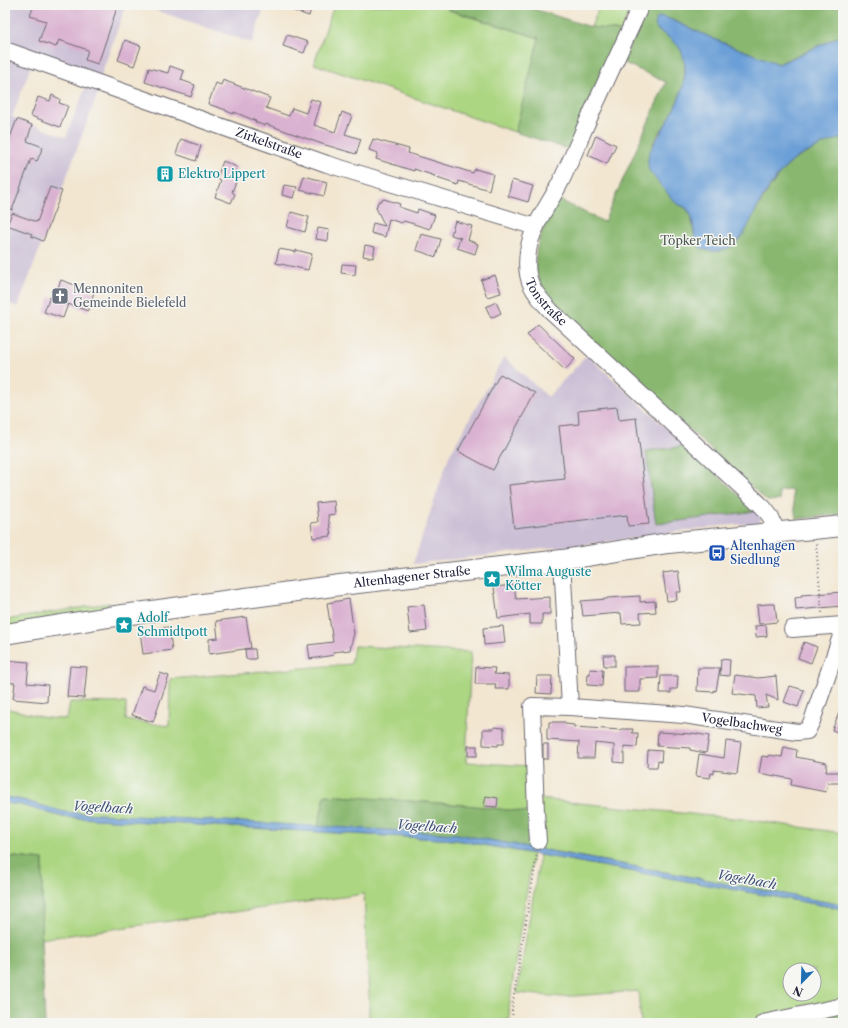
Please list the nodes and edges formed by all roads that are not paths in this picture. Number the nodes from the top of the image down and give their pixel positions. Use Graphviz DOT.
graph roads {
  1 [pos="640,5"];
  2 [pos="5,50"];
  3 [pos="536,227"];
  4 [pos="843,526"];
  5 [pos="777,532"];
  6 [pos="562,560"];
  7 [pos="843,625"];
  8 [pos="792,629"];
  9 [pos="843,630"];
  10 [pos="5,634"];
  11 [pos="570,707"];
  12 [pos="538,841"];
  13 [pos="843,1006"];
  14 [pos="763,1023"];
  1 -- 3 [label="street, Tonstraße"];
  2 -- 3 [label="street, Zirkelstraße"];
  3 -- 5 [label="street, Tonstraße"];
  4 -- 5 [label="main road, Altenhagener Straße"];
  5 -- 6 [label="main road, Altenhagener Straße"];
  6 -- 10 [label="main road, Altenhagener Straße"];
  6 -- 11 [label="street"];
  7 -- 8 [label="street"];
  9 -- 11 [label="street, Vogelbachweg"];
  11 -- 12 [label="street, Vogelbachweg"];
  13 -- 14 [label="street"];
}
